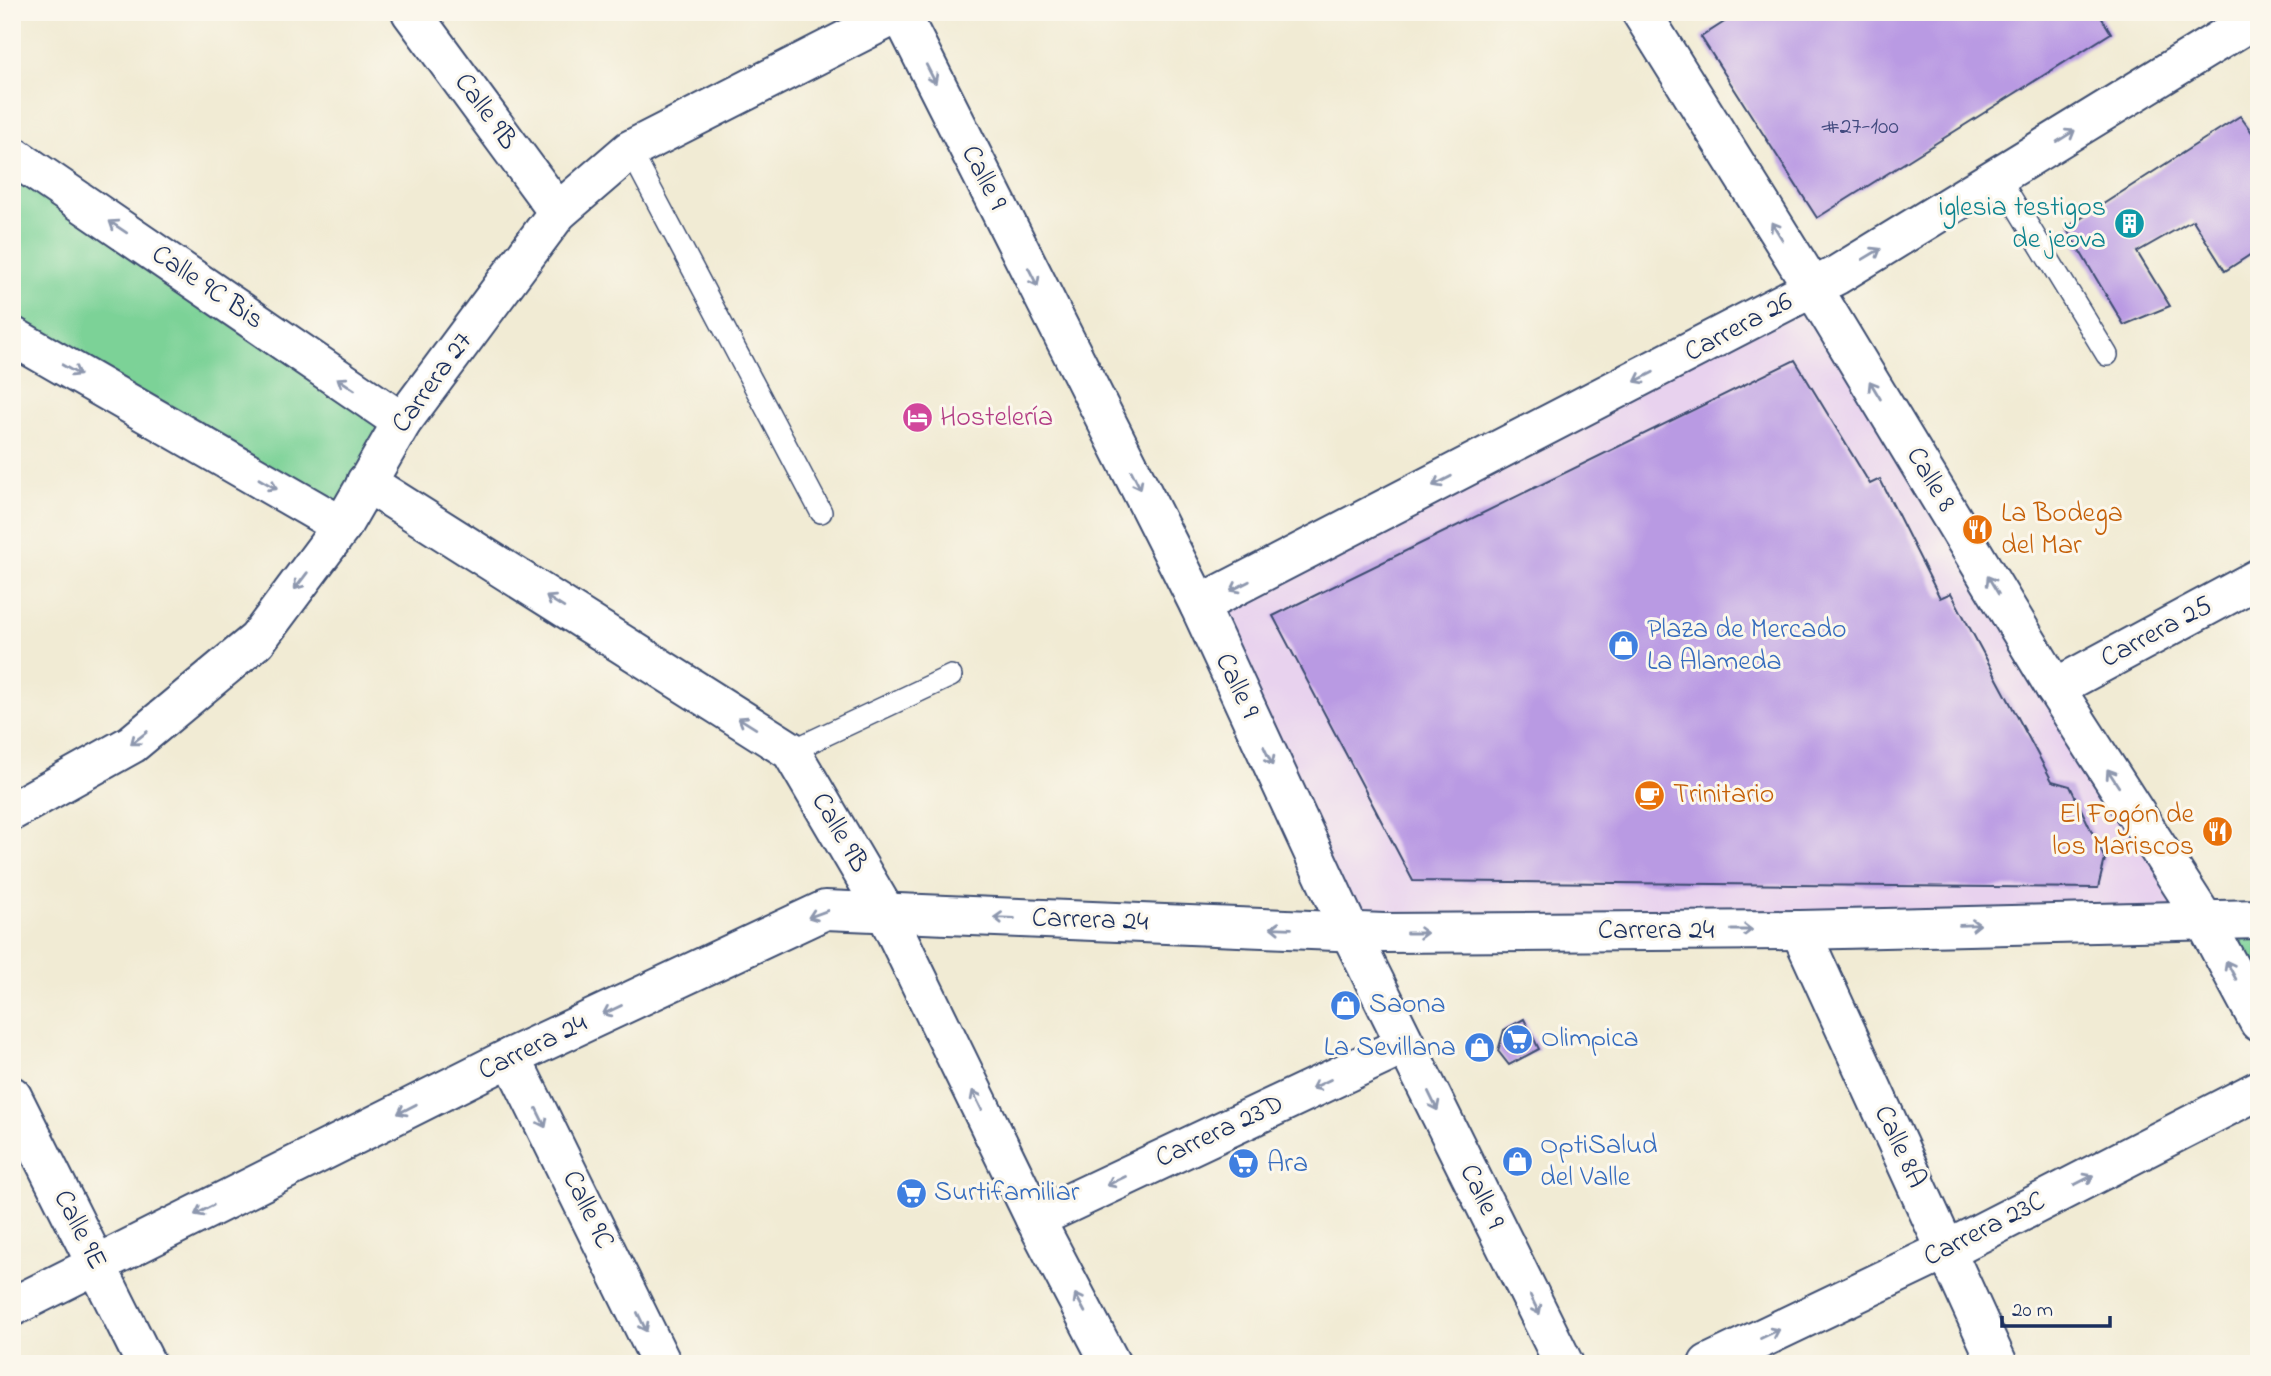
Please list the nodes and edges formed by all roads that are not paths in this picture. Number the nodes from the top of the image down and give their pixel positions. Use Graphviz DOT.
graph roads {
  1 [pos="411,12"];
  2 [pos="900,12"];
  3 [pos="1641,12"];
  4 [pos="2243,19"];
  5 [pos="630,150"];
  6 [pos="12,155"];
  7 [pos="1999,178"];
  8 [pos="558,212"];
  9 [pos="1813,288"];
  10 [pos="12,336"];
  11 [pos="2107,355"];
  12 [pos="402,422"];
  13 [pos="366,482"];
  14 [pos="821,512"];
  15 [pos="342,526"];
  16 [pos="2259,578"];
  17 [pos="1199,605"];
  18 [pos="951,676"];
  19 [pos="2055,688"];
  20 [pos="792,751"];
  21 [pos="12,811"];
  22 [pos="886,913"];
  23 [pos="2203,918"];
  24 [pos="2259,919"];
  25 [pos="1349,930"];
  26 [pos="1800,930"];
  27 [pos="2259,1022"];
  28 [pos="1405,1045"];
  29 [pos="511,1057"];
  30 [pos="2259,1090"];
  31 [pos="12,1096"];
  32 [pos="1035,1219"];
  33 [pos="1947,1250"];
  34 [pos="96,1264"];
  35 [pos="12,1307"];
  36 [pos="146,1364"];
  37 [pos="662,1364"];
  38 [pos="1111,1364"];
  39 [pos="1564,1364"];
  40 [pos="1708,1364"];
  41 [pos="1998,1364"];
  1 -- 8 [label="street, Calle 9B"];
  2 -- 5 [label="street, Carrera 27"];
  2 -- 17 [label="street, Calle 9, one-way"];
  9 -- 3 [label="street, Calle 8, one-way"];
  7 -- 4 [label="street, Carrera 26, one-way"];
  5 -- 8 [label="street, Carrera 27"];
  5 -- 14 [label="lane"];
  12 -- 6 [label="street, Calle 9C Bis, one-way"];
  9 -- 7 [label="street, Carrera 26, one-way"];
  7 -- 11 [label="lane"];
  8 -- 12 [label="street, Carrera 27"];
  9 -- 17 [label="street, Carrera 26, one-way"];
  19 -- 9 [label="street, Calle 8, one-way"];
  10 -- 15 [label="street, one-way"];
  12 -- 13 [label="street, Carrera 27"];
  13 -- 15 [label="street, Carrera 27"];
  20 -- 13 [label="street, Calle 9B, one-way"];
  15 -- 21 [label="street, Carrera 27, one-way"];
  16 -- 19 [label="street, Carrera 25"];
  17 -- 25 [label="street, Calle 9, one-way"];
  18 -- 20 [label="lane"];
  23 -- 19 [label="street, Calle 8, one-way"];
  20 -- 22 [label="street, Calle 9B"];
  25 -- 22 [label="street, Carrera 24, one-way"];
  22 -- 29 [label="street, Carrera 24, one-way"];
  32 -- 22 [label="street, Calle 9B, one-way"];
  23 -- 24 [label="street, Carrera 24"];
  26 -- 23 [label="street, Carrera 24, one-way"];
  27 -- 23 [label="street, Calle 8, one-way"];
  25 -- 26 [label="street, Carrera 24, one-way"];
  25 -- 28 [label="street, Calle 9"];
  26 -- 33 [label="street, Calle 8A"];
  28 -- 32 [label="street, Carrera 23D, one-way"];
  28 -- 39 [label="street, Calle 9, one-way"];
  29 -- 34 [label="street, Carrera 24, one-way"];
  29 -- 37 [label="street, Calle 9C, one-way"];
  33 -- 30 [label="street, Carrera 23C, one-way"];
  31 -- 34 [label="street, Calle 9E"];
  38 -- 32 [label="street, Calle 9B, one-way"];
  40 -- 33 [label="street, Carrera 23C, one-way"];
  33 -- 41 [label="street, Calle 8A"];
  34 -- 35 [label="street, Carrera 24"];
  34 -- 36 [label="street, Calle 9E"];
}
